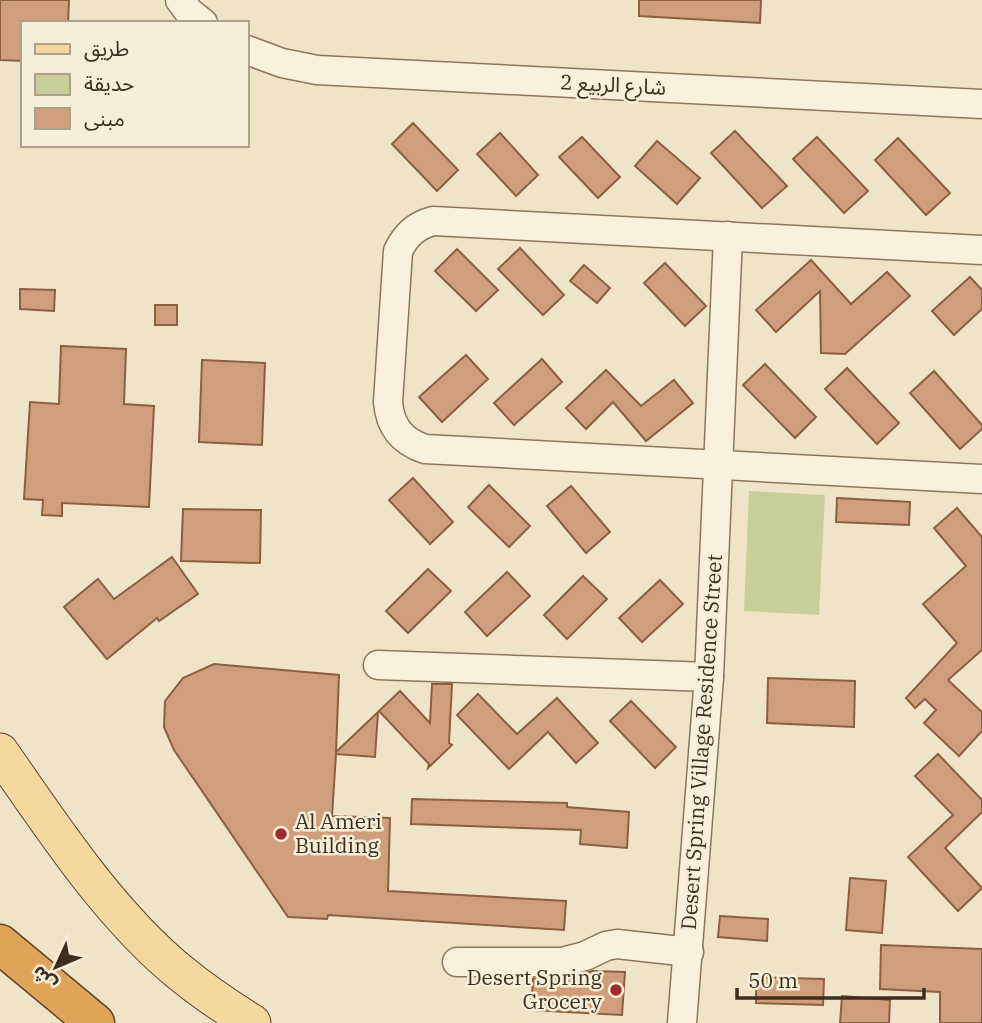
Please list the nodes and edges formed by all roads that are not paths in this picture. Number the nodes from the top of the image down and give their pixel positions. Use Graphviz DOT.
graph roads {
  1 [pos="180,0"];
  2 [pos="200,21"];
  3 [pos="248,50"];
  4 [pos="982,104"];
  5 [pos="728,236"];
  6 [pos="982,250"];
  7 [pos="717,465"];
  8 [pos="982,480"];
  9 [pos="378,665"];
  10 [pos="709,677"];
  11 [pos="0,752"];
  12 [pos="0,944"];
  13 [pos="689,952"];
  14 [pos="457,962"];
  15 [pos="683,1021"];
  16 [pos="95,1023"];
  17 [pos="252,1023"];
  1 -- 2 [label="street"];
  3 -- 4 [label="street, شارع الربيع 2"];
  5 -- 6 [label="street"];
  5 -- 7 [label="street, Desert Spring Village Residence Street"];
  5 -- 7 [label="street"];
  7 -- 8 [label="street"];
  7 -- 10 [label="street, Desert Spring Village Residence Street"];
  9 -- 10 [label="street"];
  10 -- 13 [label="street, Desert Spring Village Residence Street"];
  11 -- 17 [label="main road"];
  12 -- 16 [label="highway"];
  13 -- 14 [label="street"];
  13 -- 15 [label="street, Desert Spring Village Residence Street"];
}
